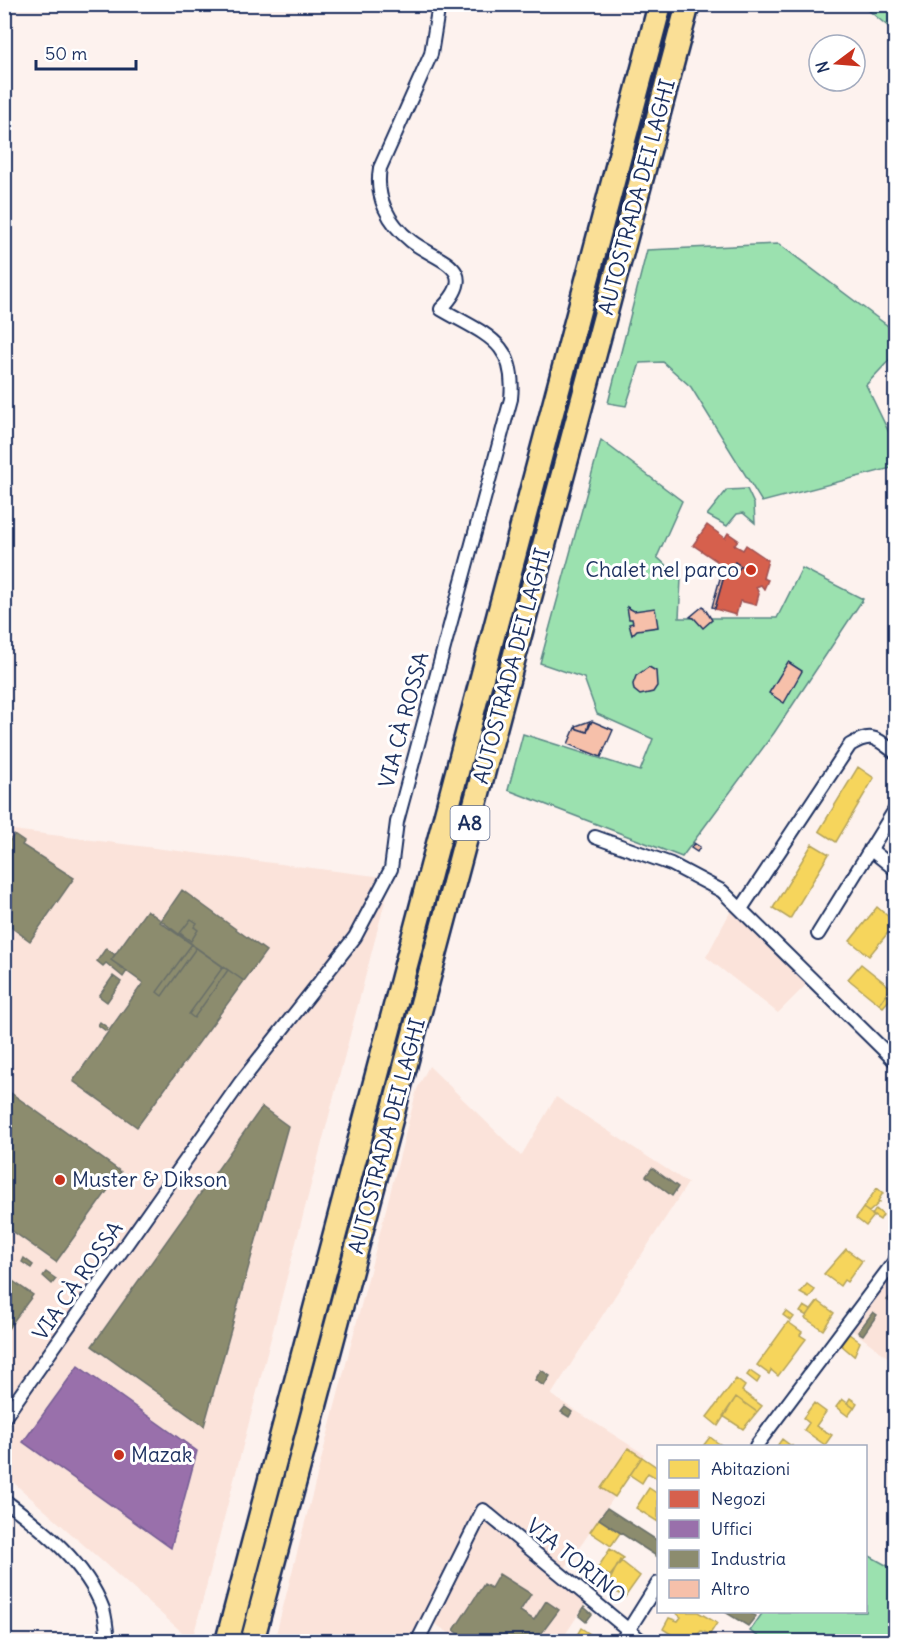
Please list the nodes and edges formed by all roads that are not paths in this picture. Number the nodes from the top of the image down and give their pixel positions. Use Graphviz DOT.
graph roads {
  1 [pos="439,4"];
  2 [pos="660,4"];
  3 [pos="688,4"];
  4 [pos="896,753"];
  5 [pos="896,808"];
  6 [pos="594,837"];
  7 [pos="870,849"];
  8 [pos="896,870"];
  9 [pos="741,909"];
  10 [pos="818,934"];
  11 [pos="896,1062"];
  12 [pos="896,1259"];
  13 [pos="4,1418"];
  14 [pos="757,1445"];
  15 [pos="4,1500"];
  16 [pos="657,1585"];
  17 [pos="629,1630"];
  18 [pos="108,1641"];
  19 [pos="227,1641"];
  20 [pos="252,1641"];
  21 [pos="417,1641"];
  22 [pos="621,1641"];
  23 [pos="644,1641"];
  1 -- 13 [label="street, VIA CÀ ROSSA"];
  2 -- 19 [label="highway, AUTOSTRADA DEI LAGHI / A8"];
  3 -- 20 [label="highway, AUTOSTRADA DEI LAGHI / A8"];
  4 -- 9 [label="street"];
  5 -- 7 [label="street"];
  6 -- 9 [label="street"];
  7 -- 8 [label="street"];
  7 -- 10 [label="street"];
  9 -- 11 [label="street"];
  12 -- 14 [label="street"];
  15 -- 18 [label="street"];
  16 -- 17 [label="street"];
  17 -- 21 [label="street, VIA TORINO"];
  17 -- 22 [label="street"];
  17 -- 23 [label="street, VIA TORINO"];
}
